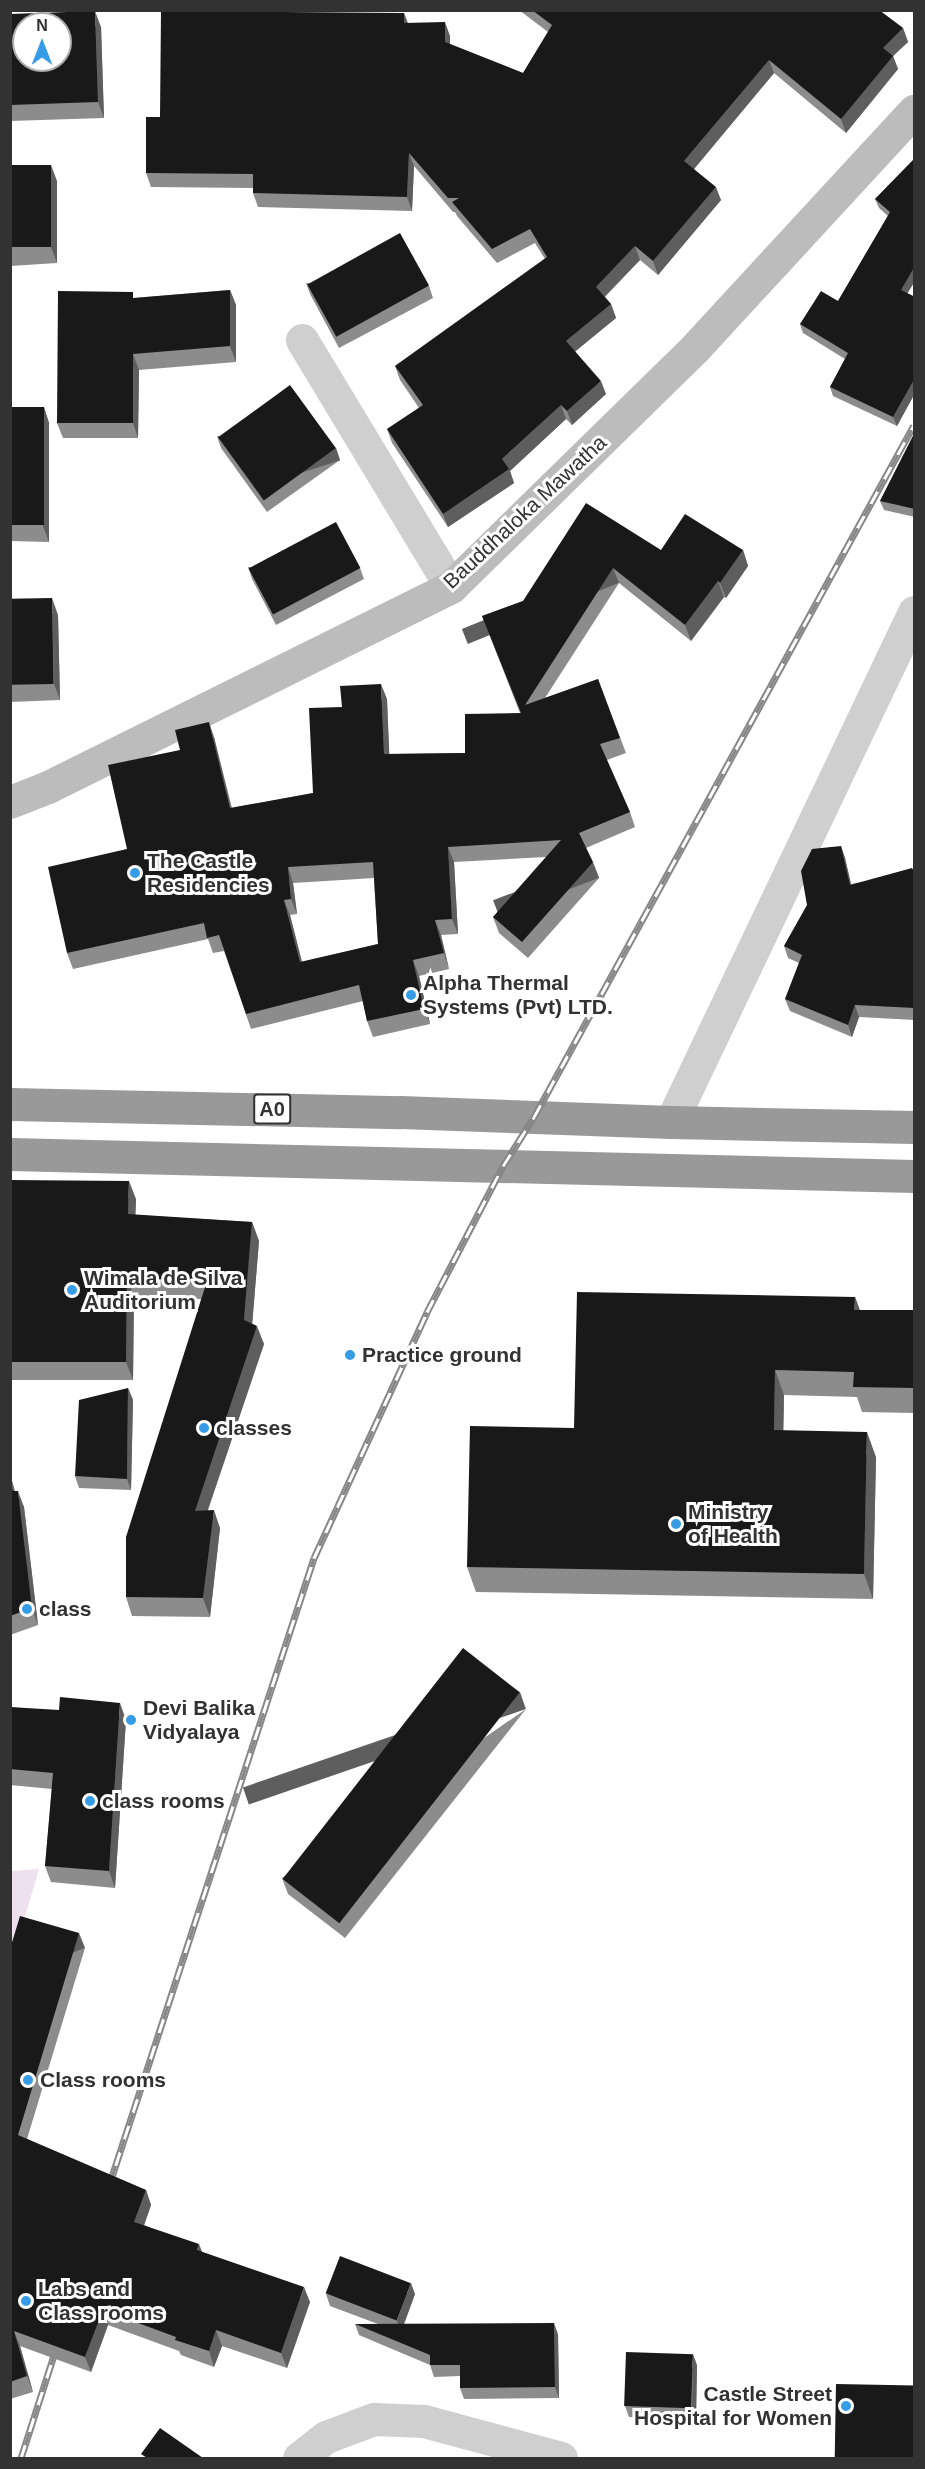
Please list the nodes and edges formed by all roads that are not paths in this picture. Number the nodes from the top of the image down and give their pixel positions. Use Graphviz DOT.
graph roads {
  1 [pos="915,111"];
  2 [pos="302,340"];
  3 [pos="451,587"];
  4 [pos="915,612"];
  5 [pos="10,802"];
  6 [pos="10,1104"];
  7 [pos="671,1122"];
  8 [pos="915,1127"];
  9 [pos="10,1154"];
  10 [pos="915,1176"];
  11 [pos="299,2458"];
  12 [pos="561,2458"];
  1 -- 3 [label="main road, Bauddhaloka Mawatha"];
  2 -- 3 [label="street"];
  3 -- 5 [label="main road, Bauddhaloka Mawatha"];
  4 -- 7 [label="street"];
  6 -- 7 [label="highway, A0"];
  7 -- 8 [label="highway, A0"];
  9 -- 10 [label="highway"];
  11 -- 12 [label="street"];
}
